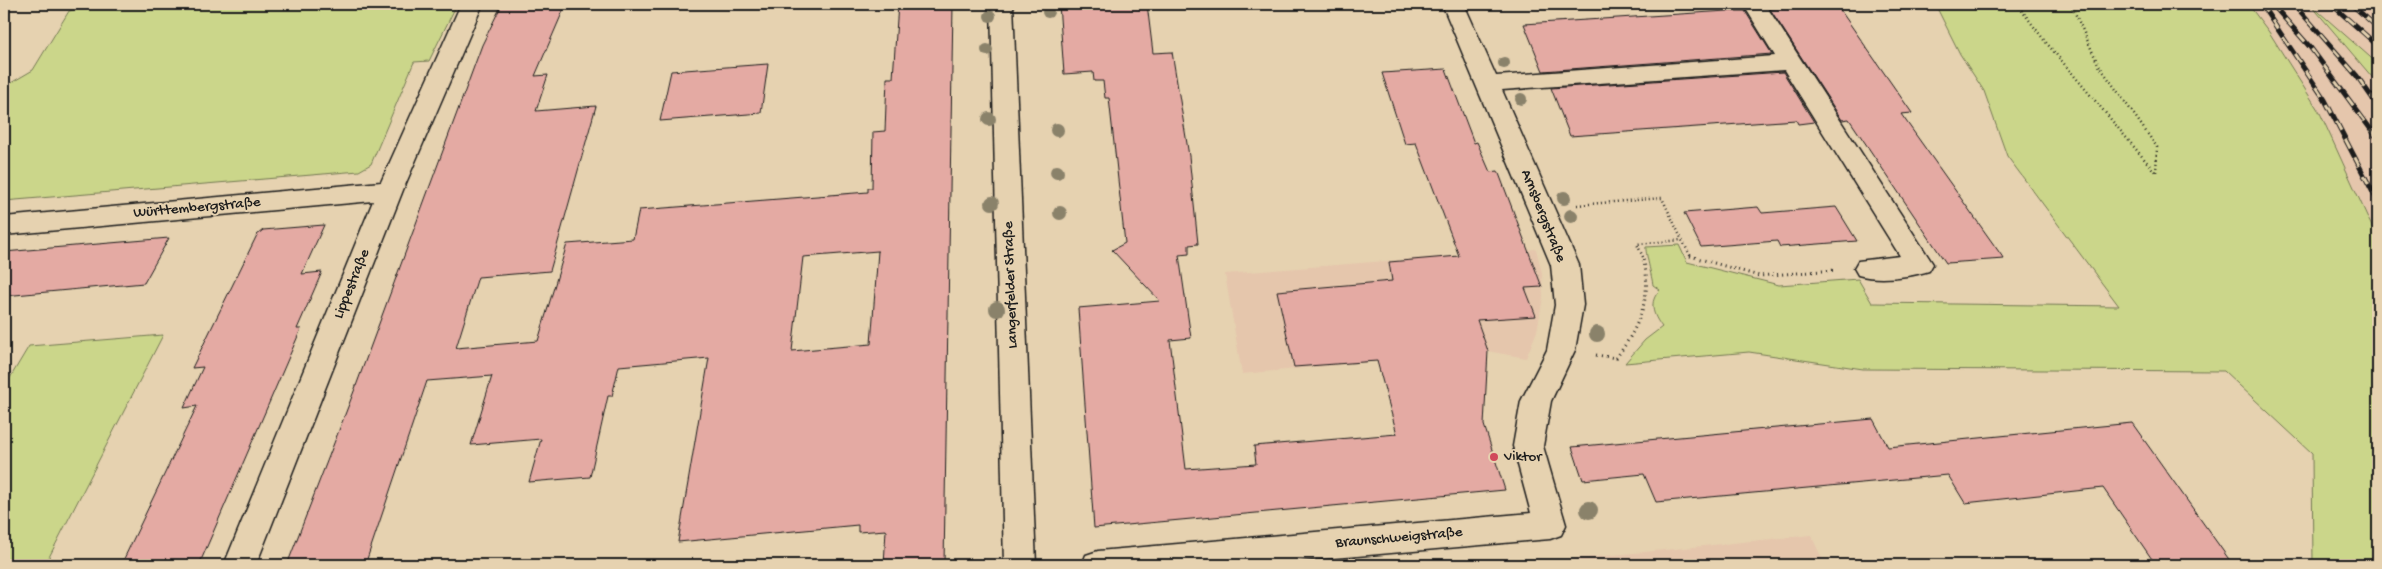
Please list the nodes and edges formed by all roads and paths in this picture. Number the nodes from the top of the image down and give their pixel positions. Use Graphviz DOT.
graph roads {
  1 [pos="1002,4"];
  2 [pos="1453,4"];
  3 [pos="1754,4"];
  4 [pos="2017,4"];
  5 [pos="2071,4"];
  6 [pos="471,6"];
  7 [pos="1791,62"];
  8 [pos="1486,84"];
  9 [pos="390,190"];
  10 [pos="1541,208"];
  11 [pos="4,226"];
  12 [pos="1682,240"];
  13 [pos="1868,268"];
  14 [pos="1561,350"];
  15 [pos="1550,525"];
  16 [pos="240,565"];
  17 [pos="1020,565"];
  18 [pos="1098,565"];
  1 -- 17 [label="street, Langerfelder Straße"];
  2 -- 8 [label="street, Arnsbergstraße"];
  3 -- 7 [label="street"];
  4 -- 5 [label="path"];
  6 -- 9 [label="street, Lippestraße"];
  7 -- 8 [label="street"];
  7 -- 13 [label="street"];
  8 -- 10 [label="street, Arnsbergstraße"];
  9 -- 11 [label="street, Württembergstraße"];
  9 -- 16 [label="street, Lippestraße"];
  10 -- 12 [label="path"];
  10 -- 14 [label="street, Arnsbergstraße"];
  12 -- 13 [label="path"];
  12 -- 14 [label="path"];
  14 -- 15 [label="street, Arnsbergstraße"];
  15 -- 18 [label="street, Braunschweigstraße"];
}
